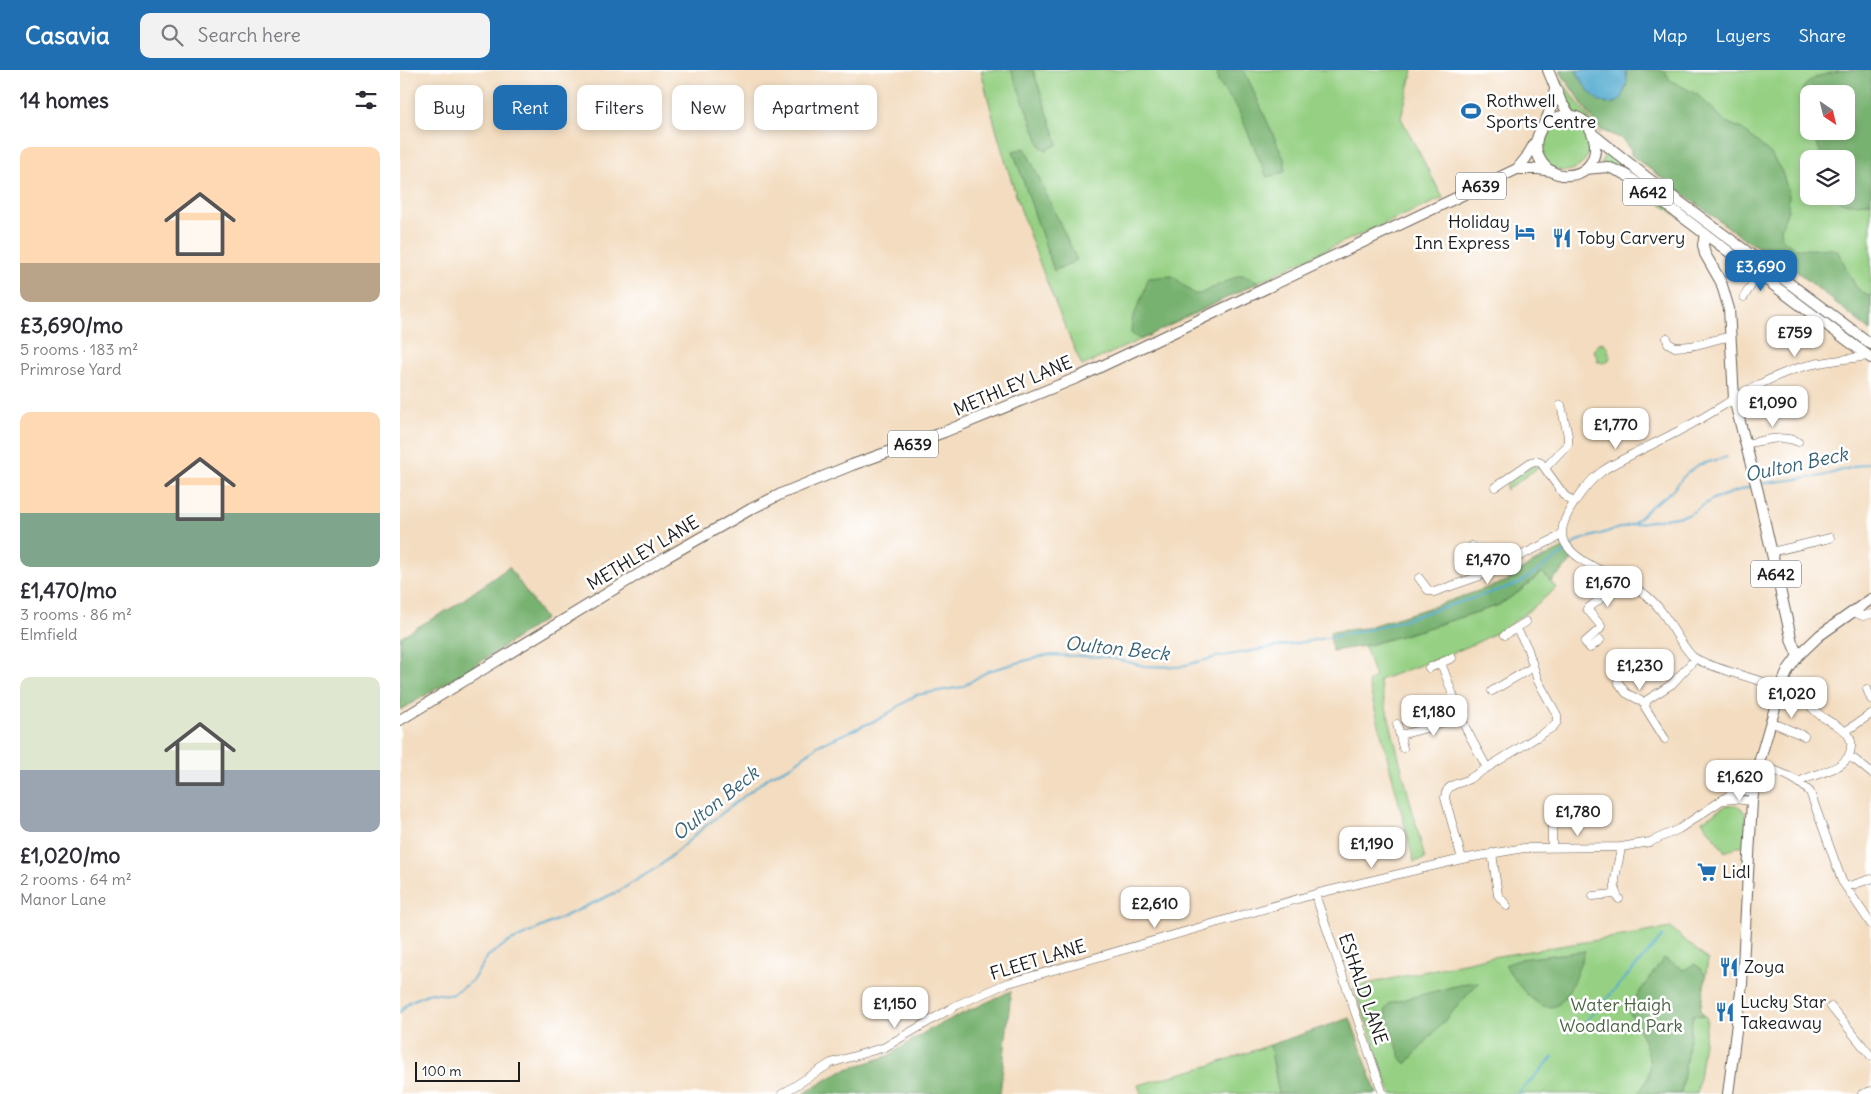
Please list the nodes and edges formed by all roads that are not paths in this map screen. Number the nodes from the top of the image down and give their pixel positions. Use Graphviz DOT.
graph roads {
  1 [pos="1548,70"];
  2 [pos="1555,89"];
  3 [pos="1570,116"];
  4 [pos="1544,125"];
  5 [pos="1595,136"];
  6 [pos="1536,139"];
  7 [pos="1517,169"];
  8 [pos="1585,169"];
  9 [pos="1552,172"];
  10 [pos="1705,234"];
  11 [pos="1758,274"];
  12 [pos="1744,297"];
  13 [pos="1667,338"];
  14 [pos="1730,338"];
  15 [pos="1871,344"];
  16 [pos="1870,357"];
  17 [pos="1734,399"];
  18 [pos="1561,405"];
  19 [pos="1798,442"];
  20 [pos="1745,444"];
  21 [pos="1545,468"];
  22 [pos="1495,487"];
  23 [pos="1574,503"];
  24 [pos="1562,535"];
  25 [pos="1830,538"];
  26 [pos="1472,546"];
  27 [pos="1771,552"];
  28 [pos="1480,576"];
  29 [pos="1419,578"];
  30 [pos="1616,578"];
  31 [pos="1871,599"];
  32 [pos="1854,612"];
  33 [pos="1871,614"];
  34 [pos="1526,622"];
  35 [pos="1516,628"];
  36 [pos="1505,635"];
  37 [pos="1600,640"];
  38 [pos="1798,656"];
  39 [pos="1452,658"];
  40 [pos="1695,658"];
  41 [pos="1441,662"];
  42 [pos="1533,667"];
  43 [pos="1430,668"];
  44 [pos="1618,682"];
  45 [pos="1781,687"];
  46 [pos="1867,689"];
  47 [pos="1492,691"];
  48 [pos="1871,699"];
  49 [pos="1645,703"];
  50 [pos="1812,708"];
  51 [pos="1871,714"];
  52 [pos="1460,715"];
  53 [pos="400,720"];
  54 [pos="1771,722"];
  55 [pos="1397,724"];
  56 [pos="1846,731"];
  57 [pos="1400,735"];
  58 [pos="1804,736"];
  59 [pos="1665,739"];
  60 [pos="1403,748"];
  61 [pos="1848,758"];
  62 [pos="1758,766"];
  63 [pos="1487,768"];
  64 [pos="1871,774"];
  65 [pos="1799,782"];
  66 [pos="1753,796"];
  67 [pos="1552,811"];
  68 [pos="1552,847"];
  69 [pos="1621,847"];
  70 [pos="1492,853"];
  71 [pos="1462,859"];
  72 [pos="1871,879"];
  73 [pos="1846,886"];
  74 [pos="1315,894"];
  75 [pos="1592,896"];
  76 [pos="1508,907"];
  77 [pos="1871,924"];
  78 [pos="1831,1006"];
  79 [pos="1871,1056"];
  80 [pos="1871,1091"];
  81 [pos="782,1094"];
  82 [pos="1383,1094"];
  83 [pos="1728,1094"];
  84 [pos="1862,1094"];
  1 -- 2 [label="main road, A642"];
  2 -- 3 [label="main road, A642"];
  2 -- 4 [label="main road"];
  3 -- 4 [label="main road"];
  3 -- 5 [label="main road, A642"];
  4 -- 6 [label="main road"];
  5 -- 8 [label="main road"];
  5 -- 15 [label="main road, A642"];
  6 -- 7 [label="main road, A639"];
  6 -- 9 [label="main road"];
  7 -- 9 [label="main road, METHLEY LANE / A639"];
  7 -- 53 [label="main road, METHLEY LANE / A639"];
  8 -- 9 [label="main road, A642"];
  8 -- 10 [label="main road, A642"];
  10 -- 11 [label="main road, A642"];
  10 -- 14 [label="main road, A642"];
  11 -- 12 [label="street"];
  11 -- 16 [label="main road, A642"];
  13 -- 14 [label="street"];
  14 -- 17 [label="main road, A642"];
  16 -- 17 [label="street"];
  17 -- 20 [label="main road, A642"];
  17 -- 23 [label="street"];
  18 -- 21 [label="street"];
  19 -- 20 [label="street"];
  20 -- 27 [label="main road, A642"];
  21 -- 22 [label="street"];
  21 -- 23 [label="street"];
  23 -- 24 [label="street"];
  24 -- 28 [label="street"];
  24 -- 30 [label="street"];
  25 -- 27 [label="street"];
  26 -- 28 [label="street"];
  27 -- 38 [label="main road, A642"];
  28 -- 29 [label="street"];
  30 -- 37 [label="street"];
  30 -- 40 [label="street"];
  31 -- 32 [label="main road"];
  32 -- 33 [label="street"];
  32 -- 38 [label="main road"];
  34 -- 35 [label="street"];
  35 -- 36 [label="street"];
  35 -- 42 [label="street"];
  38 -- 45 [label="main road"];
  39 -- 41 [label="street"];
  40 -- 45 [label="street"];
  40 -- 49 [label="street"];
  41 -- 43 [label="street"];
  41 -- 52 [label="street"];
  42 -- 47 [label="street"];
  42 -- 63 [label="street"];
  44 -- 49 [label="street"];
  45 -- 54 [label="main road"];
  46 -- 48 [label="street"];
  49 -- 59 [label="street"];
  50 -- 56 [label="street"];
  51 -- 56 [label="street"];
  52 -- 57 [label="street"];
  52 -- 63 [label="street"];
  54 -- 58 [label="street"];
  54 -- 62 [label="main road"];
  55 -- 57 [label="street"];
  56 -- 61 [label="street"];
  57 -- 60 [label="street"];
  61 -- 64 [label="street"];
  61 -- 65 [label="street"];
  62 -- 65 [label="street"];
  62 -- 66 [label="main road"];
  63 -- 71 [label="street"];
  65 -- 73 [label="street"];
  66 -- 69 [label="street, FLEET LANE"];
  66 -- 83 [label="main road"];
  67 -- 68 [label="street"];
  68 -- 69 [label="street, FLEET LANE"];
  68 -- 70 [label="street, FLEET LANE"];
  69 -- 75 [label="street"];
  70 -- 71 [label="street, FLEET LANE"];
  70 -- 76 [label="street"];
  71 -- 74 [label="street, FLEET LANE"];
  72 -- 73 [label="street"];
  73 -- 77 [label="street"];
  74 -- 81 [label="street, FLEET LANE"];
  74 -- 82 [label="street, ESHALD LANE"];
  78 -- 79 [label="street"];
  80 -- 84 [label="street"];
}
